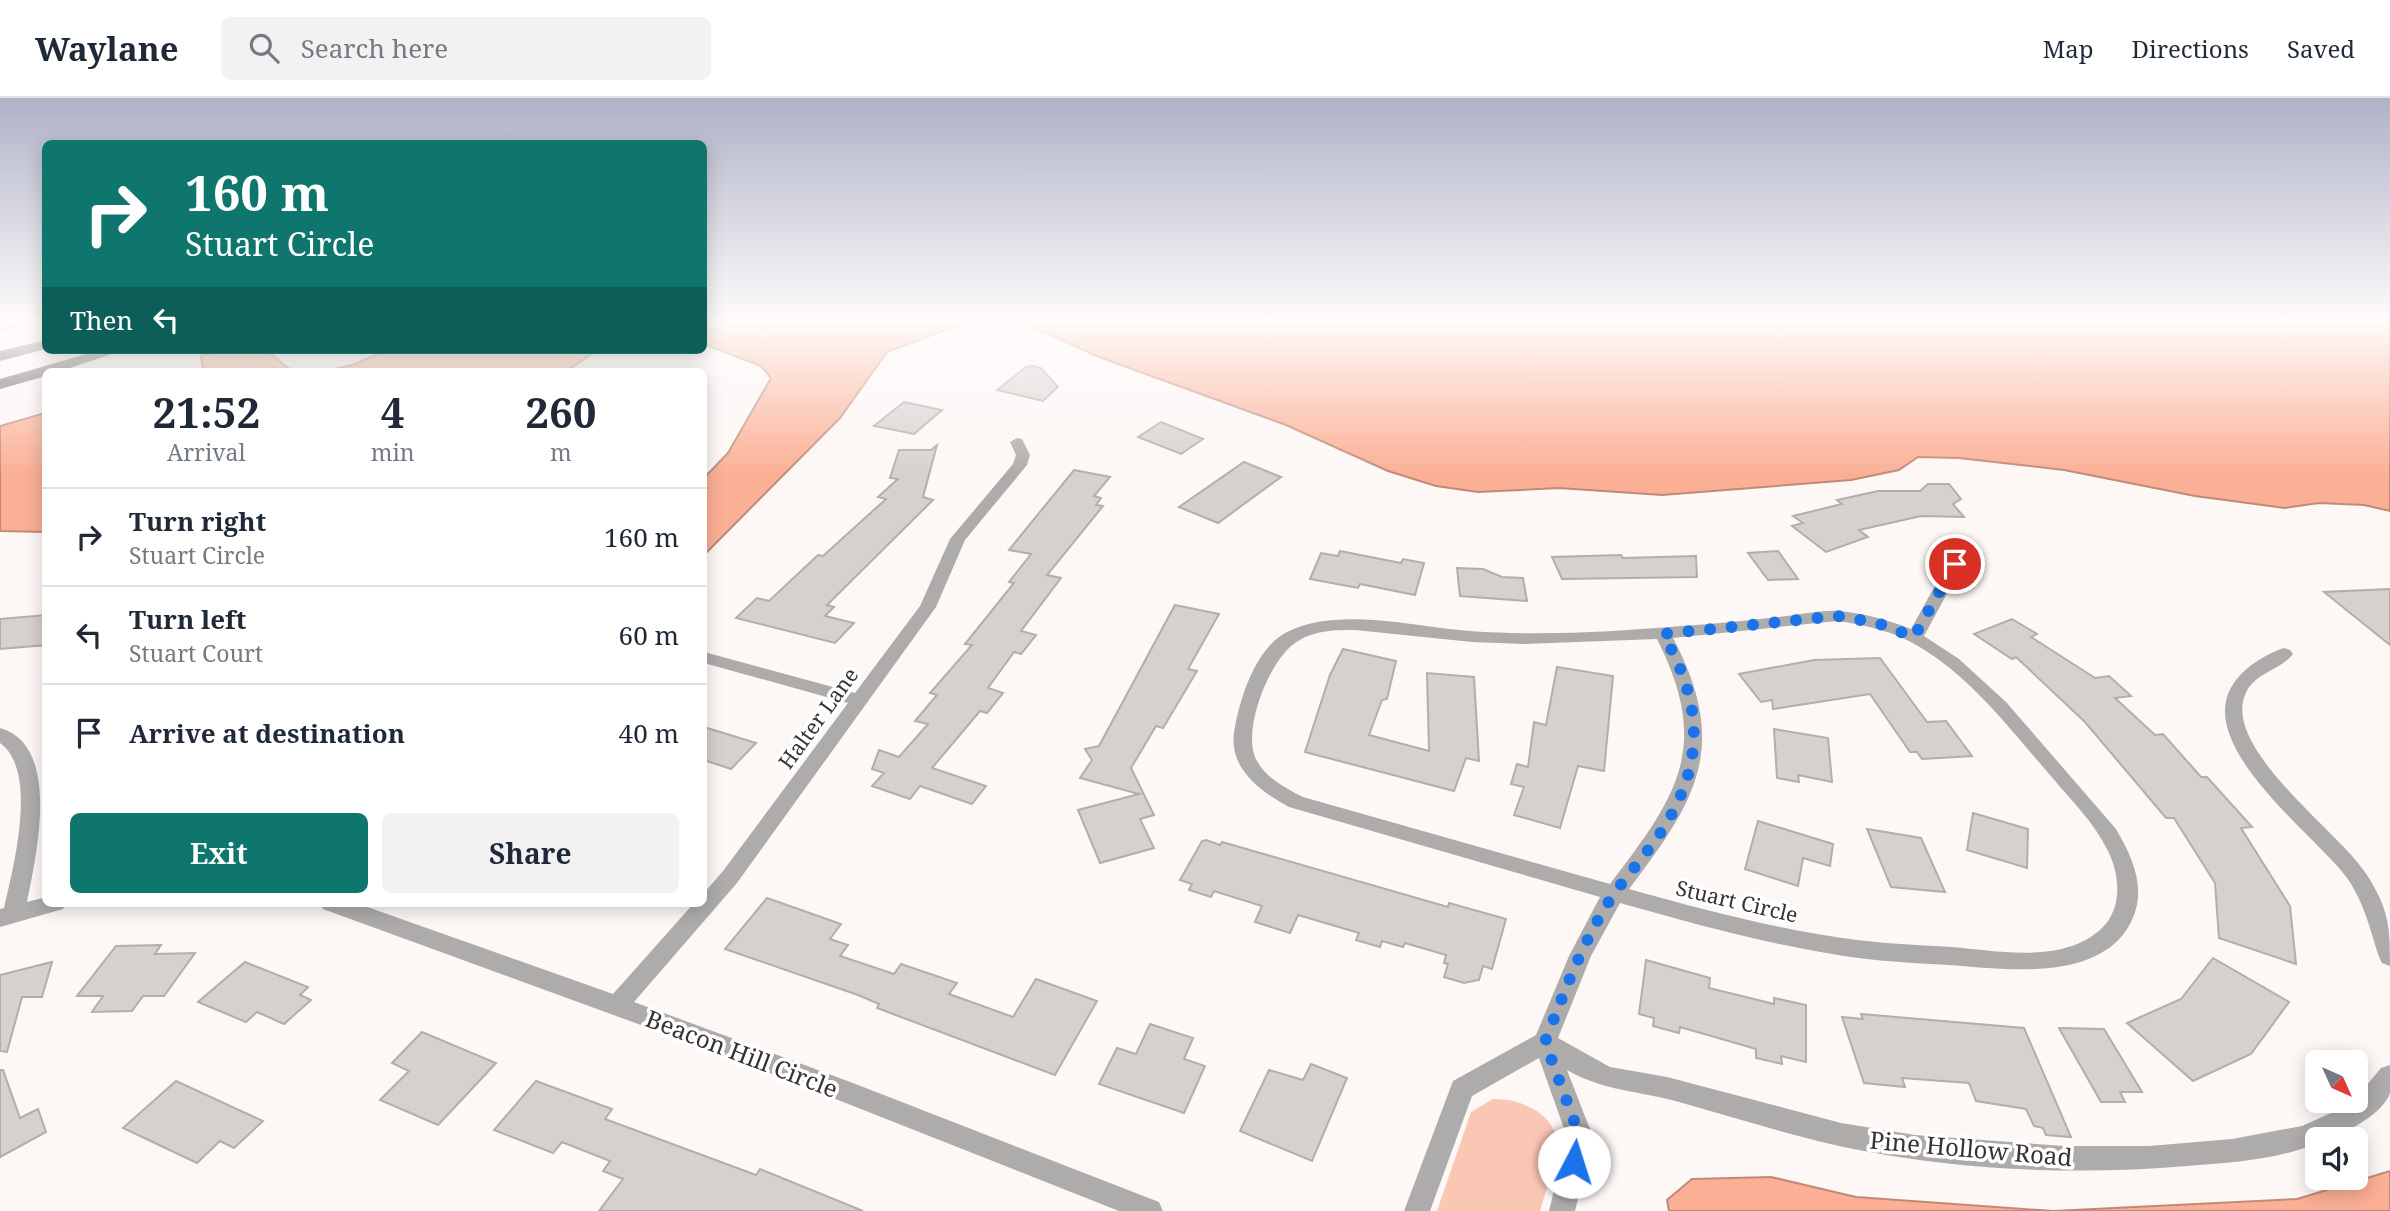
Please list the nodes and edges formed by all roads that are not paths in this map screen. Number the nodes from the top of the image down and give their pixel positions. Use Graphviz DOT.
graph roads {
  1 [pos="38,373"];
  2 [pos="0,384"];
  3 [pos="1017,442"];
  4 [pos="1955,564"];
  5 [pos="1663,634"];
  6 [pos="1914,637"];
  7 [pos="2284,654"];
  8 [pos="707,658"];
  9 [pos="859,700"];
  10 [pos="0,734"];
  11 [pos="1615,893"];
  12 [pos="707,903"];
  13 [pos="42,906"];
  14 [pos="342,907"];
  15 [pos="703,907"];
  16 [pos="7,915"];
  17 [pos="2390,957"];
  18 [pos="616,1006"];
  19 [pos="1545,1042"];
  20 [pos="2390,1076"];
  21 [pos="1150,1211"];
  22 [pos="1417,1211"];
  23 [pos="1562,1211"];
  1 -- 2 [label="highway"];
  3 -- 9 [label="street, Halter Lane"];
  4 -- 6 [label="street"];
  5 -- 6 [label="street, Stuart Circle"];
  5 -- 11 [label="street"];
  5 -- 11 [label="street, Stuart Circle"];
  6 -- 11 [label="street, Stuart Circle"];
  7 -- 17 [label="street"];
  8 -- 9 [label="street"];
  9 -- 12 [label="street, Halter Lane"];
  10 -- 16 [label="street"];
  11 -- 19 [label="street"];
  13 -- 16 [label="street"];
  14 -- 18 [label="street, Beacon Hill Circle"];
  15 -- 18 [label="street, Halter Lane"];
  18 -- 21 [label="street, Beacon Hill Circle"];
  19 -- 20 [label="street, Pine Hollow Road"];
  19 -- 22 [label="street"];
  19 -- 23 [label="street"];
}
